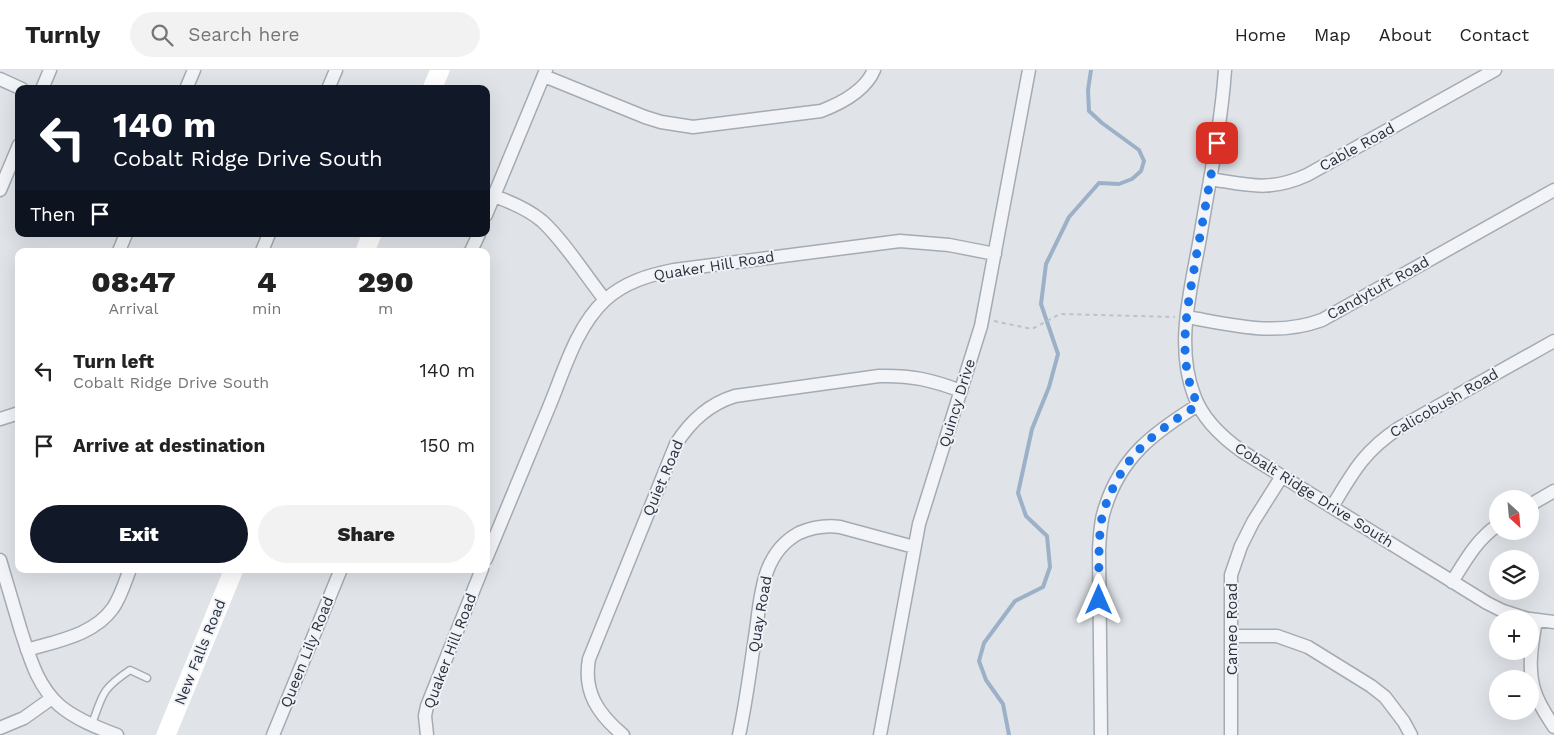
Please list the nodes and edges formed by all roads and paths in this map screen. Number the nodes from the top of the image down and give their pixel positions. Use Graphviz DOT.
graph roads {
  1 [pos="50,70"];
  2 [pos="194,70"];
  3 [pos="336,70"];
  4 [pos="440,70"];
  5 [pos="874,70"];
  6 [pos="1029,70"];
  7 [pos="1225,70"];
  8 [pos="1494,70"];
  9 [pos="545,73"];
  10 [pos="0,79"];
  11 [pos="44,85"];
  12 [pos="188,85"];
  13 [pos="330,85"];
  14 [pos="434,85"];
  15 [pos="15,86"];
  16 [pos="15,154"];
  17 [pos="1210,179"];
  18 [pos="0,190"];
  19 [pos="1554,190"];
  20 [pos="494,196"];
  21 [pos="490,206"];
  22 [pos="995,254"];
  23 [pos="605,300"];
  24 [pos="1187,317"];
  25 [pos="982,318"];
  26 [pos="1554,341"];
  27 [pos="961,391"];
  28 [pos="1198,405"];
  29 [pos="15,414"];
  30 [pos="0,419"];
  31 [pos="1282,476"];
  32 [pos="1554,491"];
  33 [pos="1539,500"];
  34 [pos="1332,507"];
  35 [pos="1489,532"];
  36 [pos="914,547"];
  37 [pos="490,549"];
  38 [pos="0,560"];
  39 [pos="128,573"];
  40 [pos="232,573"];
  41 [pos="339,573"];
  42 [pos="480,573"];
  43 [pos="1452,582"];
  44 [pos="1501,610"];
  45 [pos="1539,620"];
  46 [pos="1554,622"];
  47 [pos="1231,636"];
  48 [pos="27,650"];
  49 [pos="1531,660"];
  50 [pos="147,678"];
  51 [pos="52,698"];
  52 [pos="92,724"];
  53 [pos="1554,727"];
  54 [pos="0,728"];
  55 [pos="118,735"];
  56 [pos="166,735"];
  57 [pos="273,735"];
  58 [pos="427,735"];
  59 [pos="623,735"];
  60 [pos="739,735"];
  61 [pos="880,735"];
  62 [pos="1101,735"];
  63 [pos="1231,735"];
  64 [pos="1411,735"];
  1 -- 11 [label="street"];
  2 -- 12 [label="street"];
  3 -- 13 [label="street"];
  4 -- 14 [label="main road"];
  5 -- 9 [label="street"];
  6 -- 22 [label="street, Quincy Drive"];
  7 -- 17 [label="street, Cobalt Ridge Drive South"];
  8 -- 17 [label="street, Cable Road"];
  9 -- 20 [label="street"];
  10 -- 15 [label="street"];
  16 -- 18 [label="street"];
  17 -- 24 [label="street, Cobalt Ridge Drive South"];
  19 -- 24 [label="street, Candytuft Road"];
  20 -- 21 [label="street"];
  20 -- 23 [label="street"];
  22 -- 23 [label="street, Quaker Hill Road"];
  22 -- 25 [label="street, Quincy Drive"];
  23 -- 37 [label="street, Quaker Hill Road"];
  24 -- 25 [label="path"];
  24 -- 28 [label="street, Cobalt Ridge Drive South"];
  25 -- 27 [label="street, Quincy Drive"];
  26 -- 34 [label="street, Calicobush Road"];
  27 -- 36 [label="street, Quincy Drive"];
  27 -- 59 [label="street, Quiet Road"];
  28 -- 31 [label="street, Cobalt Ridge Drive South"];
  28 -- 62 [label="street"];
  29 -- 30 [label="street"];
  31 -- 34 [label="street, Cobalt Ridge Drive South"];
  31 -- 47 [label="street, Cameo Road"];
  32 -- 33 [label="street"];
  34 -- 43 [label="street, Cobalt Ridge Drive South"];
  35 -- 43 [label="street"];
  36 -- 60 [label="street, Quay Road"];
  36 -- 61 [label="street, Quincy Drive"];
  38 -- 48 [label="street"];
  39 -- 48 [label="street"];
  40 -- 56 [label="main road, New Falls Road"];
  41 -- 57 [label="street, Queen Lily Road"];
  42 -- 58 [label="street, Quaker Hill Road"];
  43 -- 44 [label="street, Cobalt Ridge Drive South"];
  45 -- 46 [label="street, Cobalt Ridge Drive South"];
  47 -- 63 [label="street, Cameo Road"];
  47 -- 64 [label="street"];
  48 -- 51 [label="street"];
  49 -- 53 [label="street"];
  50 -- 52 [label="lane"];
  51 -- 52 [label="street"];
  51 -- 54 [label="street"];
  52 -- 55 [label="street"];
}
